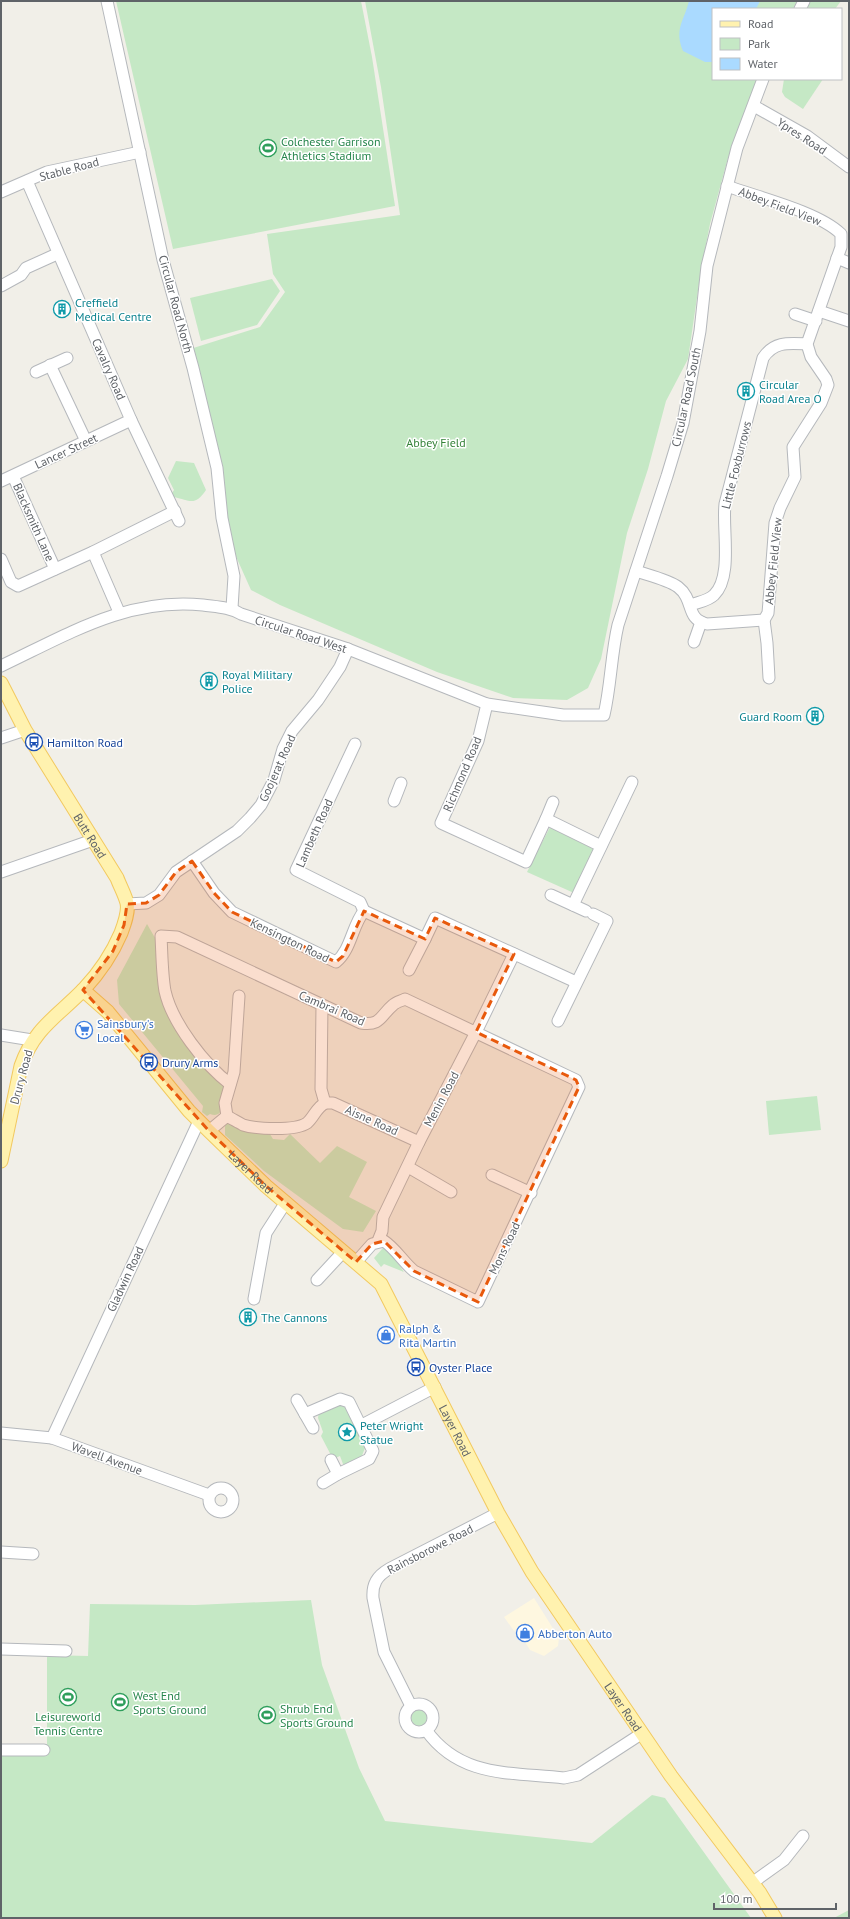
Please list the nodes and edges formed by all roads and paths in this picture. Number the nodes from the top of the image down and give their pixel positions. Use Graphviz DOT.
graph roads {
  1 [pos="107,1"];
  2 [pos="764,80"];
  3 [pos="754,106"];
  4 [pos="140,152"];
  5 [pos="849,167"];
  6 [pos="27,181"];
  7 [pos="727,186"];
  8 [pos="1,192"];
  9 [pos="57,254"];
  10 [pos="837,258"];
  11 [pos="849,263"];
  12 [pos="1,286"];
  13 [pos="795,314"];
  14 [pos="818,316"];
  15 [pos="849,321"];
  16 [pos="807,344"];
  17 [pos="67,358"];
  18 [pos="50,365"];
  19 [pos="36,372"];
  20 [pos="132,420"];
  21 [pos="86,441"];
  22 [pos="13,476"];
  23 [pos="1,481"];
  24 [pos="93,552"];
  25 [pos="1,559"];
  26 [pos="55,569"];
  27 [pos="636,571"];
  28 [pos="691,605"];
  29 [pos="232,608"];
  30 [pos="119,612"];
  31 [pos="764,620"];
  32 [pos="701,622"];
  33 [pos="694,642"];
  34 [pos="348,649"];
  35 [pos="1,666"];
  36 [pos="769,678"];
  37 [pos="1,683"];
  38 [pos="486,704"];
  39 [pos="604,715"];
  40 [pos="25,730"];
  41 [pos="1,738"];
  42 [pos="355,744"];
  43 [pos="632,782"];
  44 [pos="401,783"];
  45 [pos="394,801"];
  46 [pos="553,802"];
  47 [pos="546,819"];
  48 [pos="93,840"];
  49 [pos="601,846"];
  50 [pos="192,861"];
  51 [pos="1,872"];
  52 [pos="551,895"];
  53 [pos="127,904"];
  54 [pos="573,905"];
  55 [pos="364,911"];
  56 [pos="424,939"];
  57 [pos="514,954"];
  58 [pos="409,970"];
  59 [pos="576,982"];
  60 [pos="83,990"];
  61 [pos="239,996"];
  62 [pos="322,1005"];
  63 [pos="558,1021"];
  64 [pos="476,1032"];
  65 [pos="1,1035"];
  66 [pos="32,1040"];
  67 [pos="230,1084"];
  68 [pos="579,1087"];
  69 [pos="324,1102"];
  70 [pos="227,1116"];
  71 [pos="199,1122"];
  72 [pos="209,1131"];
  73 [pos="419,1142"];
  74 [pos="1,1161"];
  75 [pos="408,1167"];
  76 [pos="492,1175"];
  77 [pos="452,1192"];
  78 [pos="531,1193"];
  79 [pos="286,1202"];
  80 [pos="380,1236"];
  81 [pos="343,1252"];
  82 [pos="356,1262"];
  83 [pos="317,1280"];
  84 [pos="254,1299"];
  85 [pos="434,1387"];
  86 [pos="297,1400"];
  87 [pos="305,1414"];
  88 [pos="362,1425"];
  89 [pos="313,1428"];
  90 [pos="1,1433"];
  91 [pos="52,1438"];
  92 [pos="331,1460"];
  93 [pos="338,1474"];
  94 [pos="323,1483"];
  95 [pos="209,1495"];
  96 [pos="498,1513"];
  97 [pos="1,1552"];
  98 [pos="33,1554"];
  99 [pos="1,1649"];
  100 [pos="66,1651"];
  101 [pos="411,1706"];
  102 [pos="426,1730"];
  103 [pos="641,1734"];
  104 [pos="1,1750"];
  105 [pos="44,1750"];
  106 [pos="803,1836"];
  107 [pos="752,1883"];
  108 [pos="775,1918"];
  1 -- 4 [label="street, Circular Road North"];
  2 -- 3 [label="street, Circular Road South"];
  3 -- 5 [label="street, Ypres Road"];
  3 -- 7 [label="street, Circular Road South"];
  4 -- 6 [label="street, Stable Road"];
  4 -- 29 [label="street, Circular Road North"];
  6 -- 8 [label="street, Stable Road"];
  6 -- 9 [label="street, Cavalry Road"];
  7 -- 10 [label="street, Abbey Field View"];
  7 -- 27 [label="street, Circular Road South"];
  9 -- 12 [label="street"];
  9 -- 20 [label="street, Cavalry Road"];
  10 -- 11 [label="street"];
  10 -- 14 [label="street, Abbey Field View"];
  13 -- 14 [label="street"];
  14 -- 15 [label="street"];
  14 -- 16 [label="street, Abbey Field View"];
  16 -- 28 [label="street, Little Foxburrows"];
  16 -- 31 [label="street, Abbey Field View"];
  17 -- 18 [label="street"];
  18 -- 19 [label="street"];
  18 -- 21 [label="street"];
  20 -- 21 [label="street, Lancer Street"];
  20 -- 24 [label="street, Cavalry Road"];
  21 -- 22 [label="street, Lancer Street"];
  22 -- 23 [label="street, Lancer Street"];
  22 -- 26 [label="street, Blacksmith Lane"];
  24 -- 26 [label="street, Cavalry Road"];
  24 -- 30 [label="street"];
  25 -- 26 [label="street, Cavalry Road"];
  27 -- 28 [label="street"];
  27 -- 39 [label="street, Circular Road South"];
  28 -- 32 [label="street"];
  29 -- 30 [label="street, Circular Road West"];
  29 -- 34 [label="street, Circular Road West"];
  30 -- 35 [label="street, Circular Road West"];
  31 -- 32 [label="street, Abbey Field View"];
  31 -- 36 [label="street"];
  32 -- 33 [label="street"];
  34 -- 38 [label="street, Circular Road West"];
  34 -- 50 [label="street, Goojerat Road"];
  37 -- 40 [label="main road, Butt Road"];
  38 -- 39 [label="street, Circular Road West"];
  38 -- 47 [label="street, Richmond Road"];
  40 -- 41 [label="street"];
  40 -- 48 [label="main road, Butt Road"];
  42 -- 55 [label="street, Lambeth Road"];
  43 -- 49 [label="street"];
  44 -- 45 [label="street"];
  46 -- 47 [label="street, Richmond Road"];
  47 -- 49 [label="street"];
  48 -- 51 [label="street"];
  48 -- 53 [label="main road, Butt Road"];
  49 -- 54 [label="street"];
  50 -- 53 [label="street, Goojerat Road"];
  50 -- 55 [label="street, Kensington Road"];
  52 -- 54 [label="street"];
  53 -- 60 [label="main road, Butt Road"];
  54 -- 59 [label="street"];
  55 -- 56 [label="street"];
  56 -- 57 [label="street"];
  56 -- 58 [label="street"];
  57 -- 59 [label="street"];
  57 -- 64 [label="street, Menin Road"];
  59 -- 63 [label="street"];
  60 -- 66 [label="main road, Drury Road"];
  60 -- 71 [label="main road, Layer Road"];
  61 -- 67 [label="street"];
  62 -- 64 [label="street, Cambrai Road"];
  62 -- 67 [label="street, Cambrai Road"];
  62 -- 69 [label="street"];
  64 -- 68 [label="street, Cambrai Road"];
  64 -- 73 [label="street, Menin Road"];
  65 -- 66 [label="street"];
  66 -- 74 [label="main road, Drury Road"];
  67 -- 70 [label="street"];
  68 -- 78 [label="street, Mons Road"];
  69 -- 70 [label="street"];
  69 -- 73 [label="street, Aisne Road"];
  70 -- 72 [label="street"];
  71 -- 72 [label="main road, Layer Road"];
  71 -- 91 [label="street, Gladwin Road"];
  72 -- 79 [label="main road, Layer Road"];
  73 -- 75 [label="street, Menin Road"];
  75 -- 77 [label="street"];
  75 -- 80 [label="street, Menin Road"];
  76 -- 78 [label="street"];
  78 -- 80 [label="street, Mons Road"];
  79 -- 81 [label="main road, Layer Road"];
  79 -- 84 [label="street"];
  80 -- 82 [label="street"];
  81 -- 82 [label="main road, Layer Road"];
  81 -- 83 [label="street"];
  82 -- 85 [label="main road, Layer Road"];
  85 -- 88 [label="street"];
  85 -- 96 [label="main road, Layer Road"];
  86 -- 87 [label="street"];
  87 -- 88 [label="street"];
  87 -- 89 [label="street"];
  88 -- 93 [label="street"];
  90 -- 91 [label="street, Wavell Avenue"];
  91 -- 95 [label="street, Wavell Avenue"];
  92 -- 93 [label="street"];
  93 -- 94 [label="street"];
  96 -- 101 [label="street, Rainsborowe Road"];
  96 -- 103 [label="main road, Layer Road"];
  97 -- 98 [label="street"];
  99 -- 100 [label="street"];
  101 -- 102 [label="street"];
  101 -- 102 [label="street"];
  102 -- 103 [label="street"];
  103 -- 107 [label="main road, Layer Road"];
  104 -- 105 [label="street"];
  106 -- 107 [label="street"];
  107 -- 108 [label="main road, Layer Road"];
}
